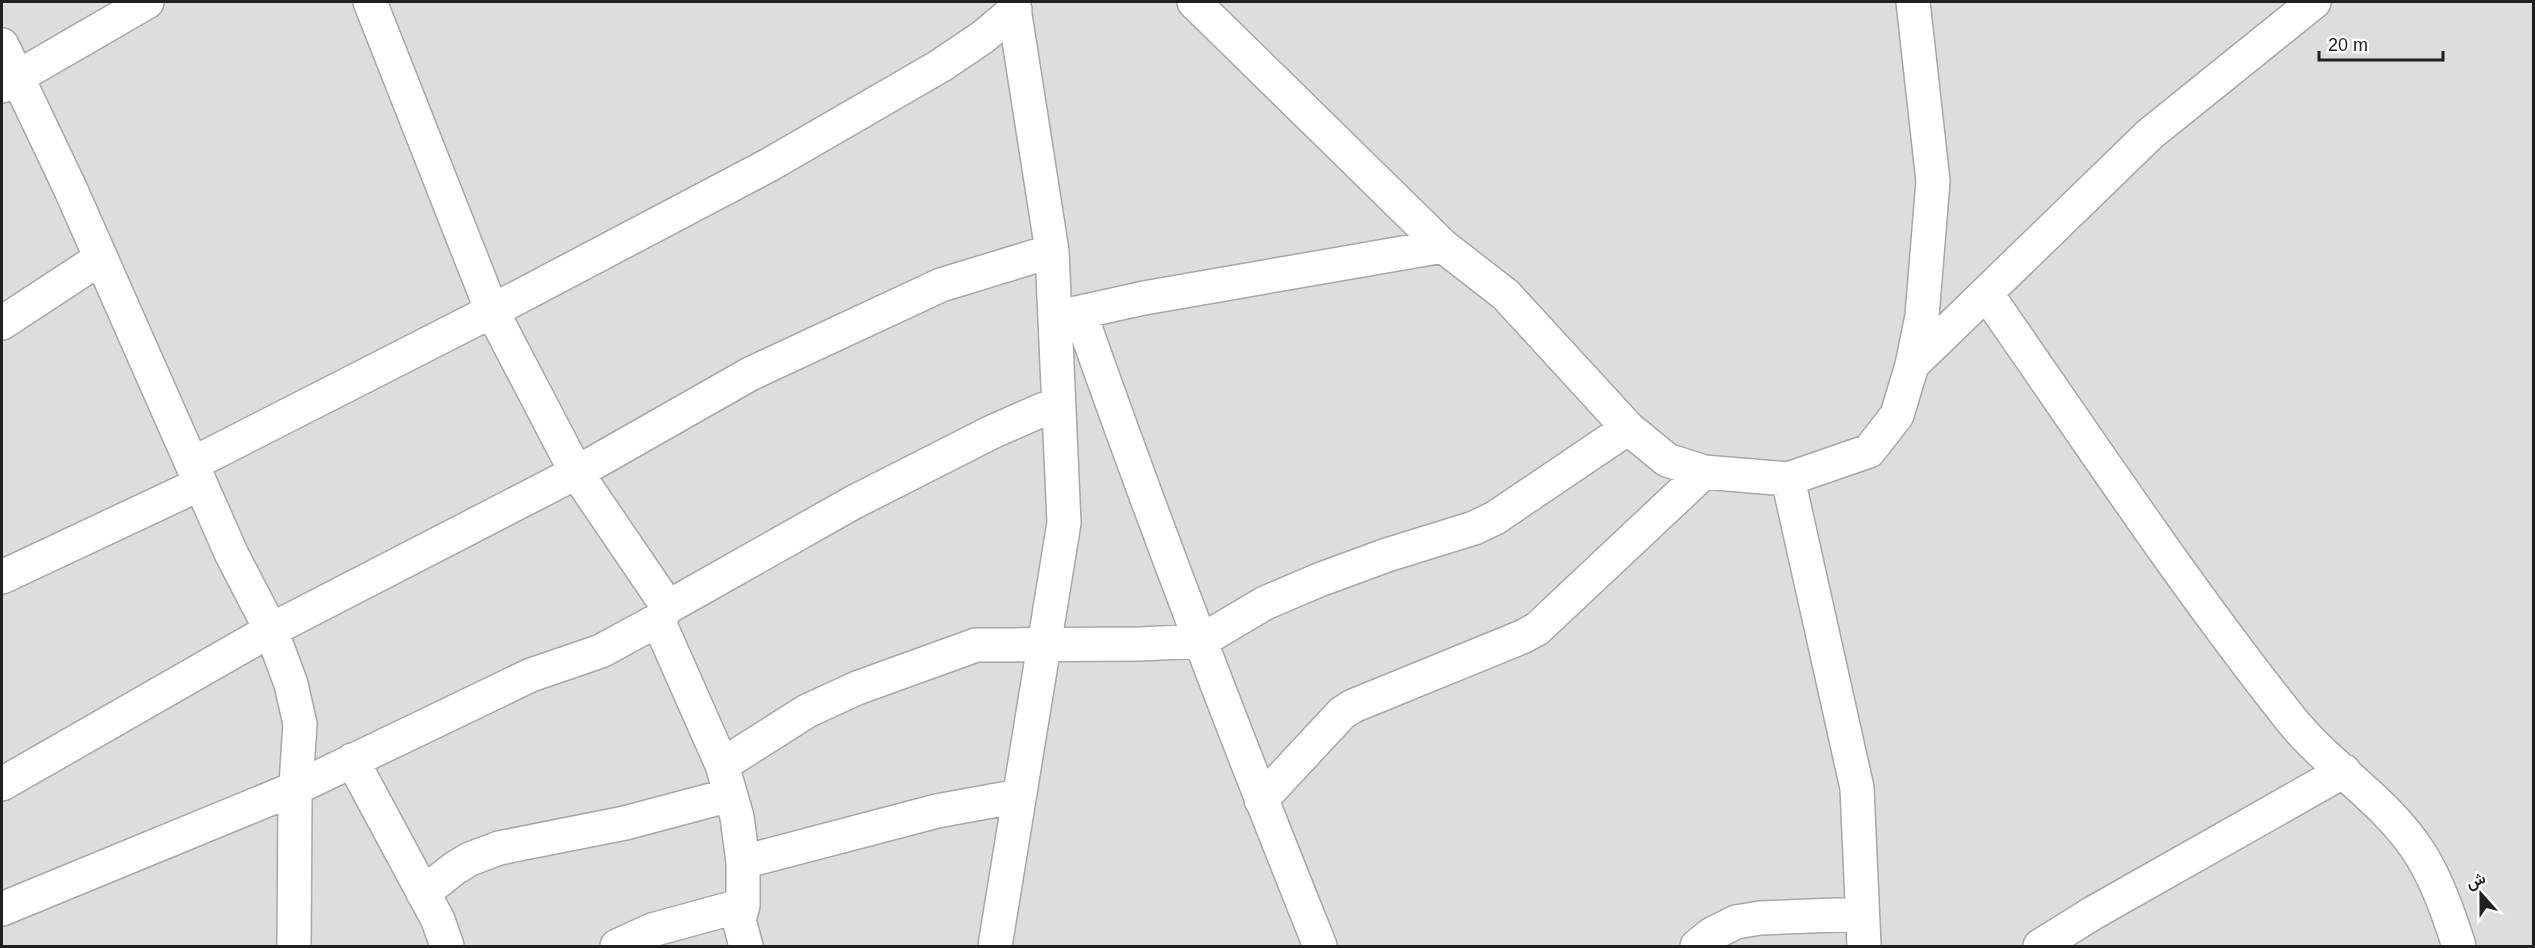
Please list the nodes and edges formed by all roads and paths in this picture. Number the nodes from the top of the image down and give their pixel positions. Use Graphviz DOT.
graph roads {
  1 [pos="147,2"];
  2 [pos="370,2"];
  3 [pos="1194,2"];
  4 [pos="1913,2"];
  5 [pos="1014,6"];
  6 [pos="2301,6"];
  7 [pos="2,45"];
  8 [pos="9,81"];
  9 [pos="1443,246"];
  10 [pos="1052,251"];
  11 [pos="101,258"];
  12 [pos="1986,293"];
  13 [pos="492,311"];
  14 [pos="1067,316"];
  15 [pos="2,323"];
  16 [pos="1912,365"];
  17 [pos="1058,403"];
  18 [pos="1628,428"];
  19 [pos="576,472"];
  20 [pos="1704,472"];
  21 [pos="196,474"];
  22 [pos="1788,479"];
  23 [pos="2,577"];
  24 [pos="663,614"];
  25 [pos="271,630"];
  26 [pos="1201,641"];
  27 [pos="1044,645"];
  28 [pos="352,760"];
  29 [pos="2344,771"];
  30 [pos="726,780"];
  31 [pos="2,784"];
  32 [pos="296,788"];
  33 [pos="1019,796"];
  34 [pos="1261,800"];
  35 [pos="744,862"];
  36 [pos="423,893"];
  37 [pos="743,905"];
  38 [pos="2,909"];
  39 [pos="1862,914"];
  40 [pos="2449,943"];
  41 [pos="294,946"];
  42 [pos="447,946"];
  43 [pos="617,946"];
  44 [pos="746,946"];
  45 [pos="995,946"];
  46 [pos="1320,946"];
  47 [pos="1697,946"];
  48 [pos="1864,946"];
  49 [pos="2040,946"];
  1 -- 8 [label="street"];
  2 -- 13 [label="street"];
  3 -- 9 [label="street"];
  4 -- 16 [label="street"];
  5 -- 10 [label="street"];
  5 -- 13 [label="street"];
  6 -- 12 [label="street"];
  7 -- 8 [label="street"];
  8 -- 11 [label="street"];
  9 -- 14 [label="street"];
  9 -- 18 [label="street"];
  10 -- 14 [label="street"];
  10 -- 19 [label="street"];
  11 -- 15 [label="street"];
  11 -- 21 [label="street"];
  12 -- 16 [label="street"];
  12 -- 29 [label="street"];
  13 -- 19 [label="street"];
  13 -- 21 [label="street"];
  14 -- 17 [label="street"];
  14 -- 26 [label="street"];
  16 -- 22 [label="street"];
  17 -- 24 [label="street"];
  17 -- 27 [label="street"];
  18 -- 20 [label="street"];
  18 -- 26 [label="street"];
  19 -- 24 [label="street"];
  19 -- 25 [label="street"];
  20 -- 22 [label="street"];
  20 -- 34 [label="street"];
  21 -- 23 [label="street"];
  21 -- 25 [label="street"];
  22 -- 39 [label="street"];
  24 -- 28 [label="street"];
  24 -- 30 [label="street"];
  25 -- 31 [label="street"];
  25 -- 32 [label="street"];
  26 -- 27 [label="street"];
  26 -- 34 [label="street"];
  27 -- 30 [label="street"];
  27 -- 33 [label="street"];
  28 -- 32 [label="street"];
  28 -- 36 [label="street"];
  29 -- 40 [label="street"];
  29 -- 49 [label="street"];
  30 -- 35 [label="street"];
  30 -- 36 [label="street"];
  32 -- 38 [label="street"];
  32 -- 41 [label="street"];
  33 -- 35 [label="street"];
  33 -- 45 [label="street"];
  34 -- 46 [label="street"];
  35 -- 37 [label="street"];
  36 -- 42 [label="street"];
  37 -- 43 [label="street"];
  37 -- 44 [label="street"];
  39 -- 47 [label="street"];
  39 -- 48 [label="street"];
}
